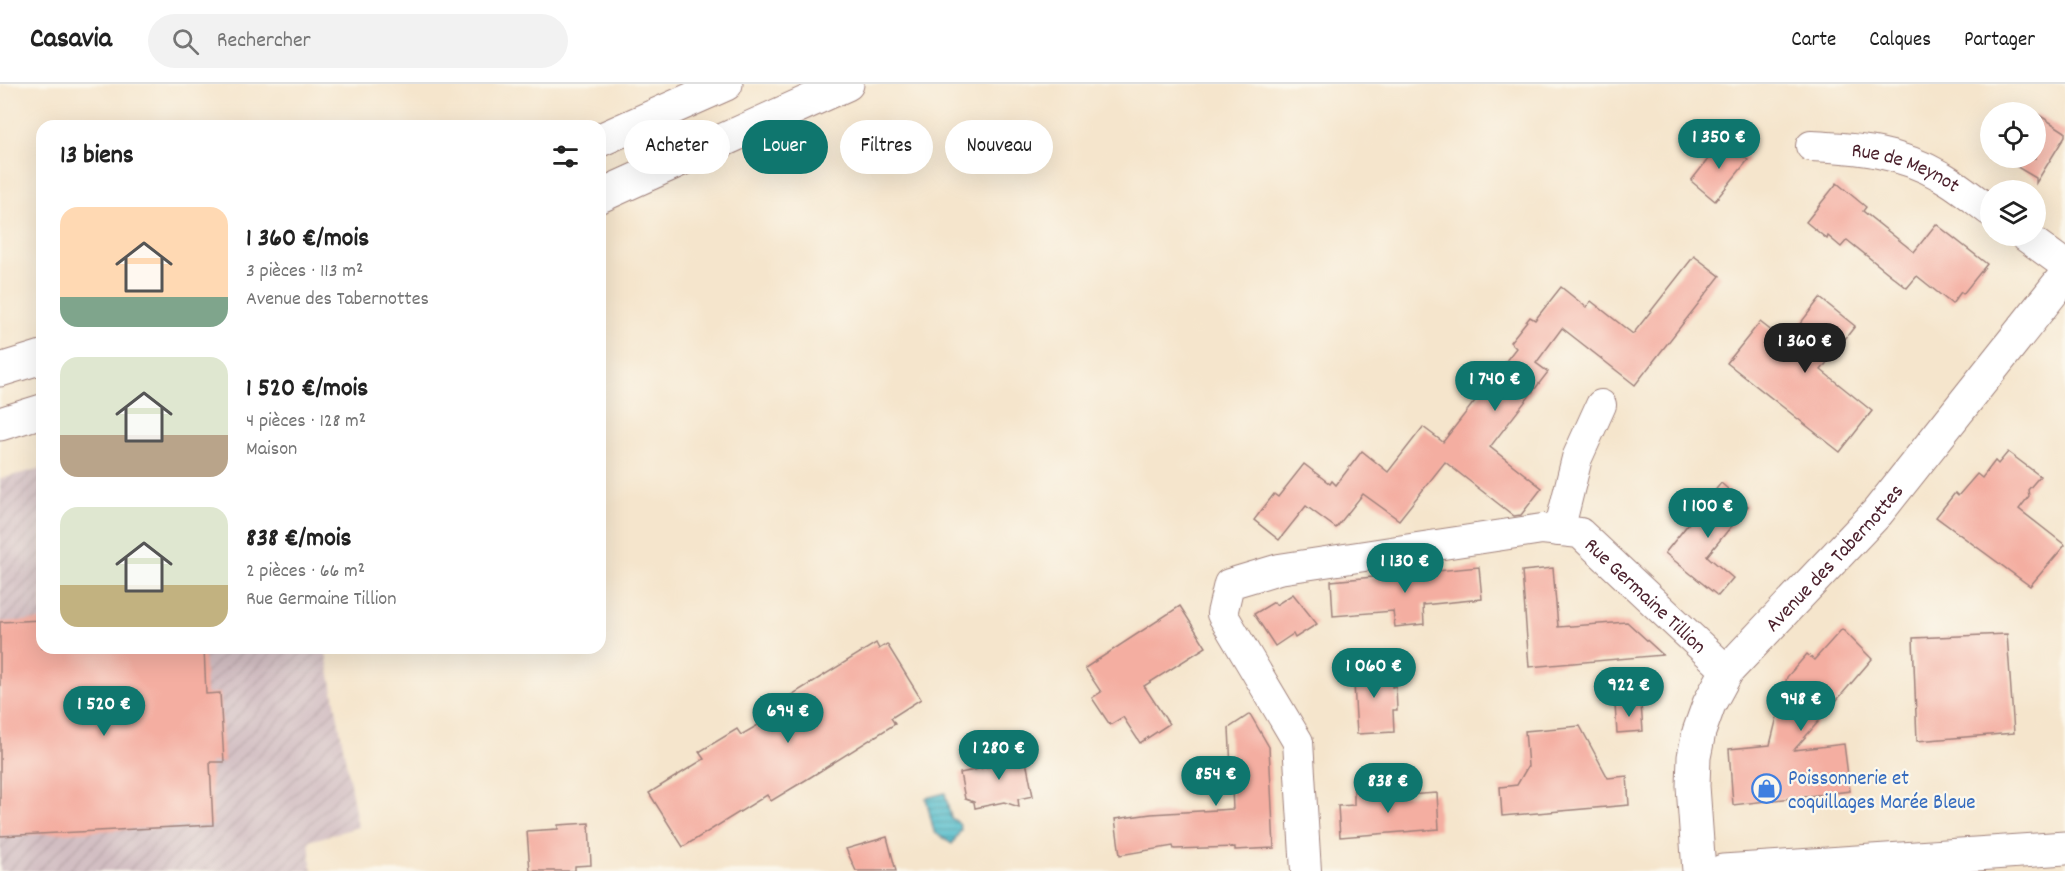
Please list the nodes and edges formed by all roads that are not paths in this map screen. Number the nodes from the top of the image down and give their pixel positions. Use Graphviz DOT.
graph roads {
  1 [pos="726,84"];
  2 [pos="847,84"];
  3 [pos="606,137"];
  4 [pos="1811,146"];
  5 [pos="606,193"];
  6 [pos="1980,204"];
  7 [pos="2039,246"];
  8 [pos="2065,265"];
  9 [pos="2065,276"];
  10 [pos="36,359"];
  11 [pos="0,370"];
  12 [pos="1601,405"];
  13 [pos="36,413"];
  14 [pos="0,424"];
  15 [pos="1560,531"];
  16 [pos="1727,671"];
  17 [pos="2065,848"];
  18 [pos="1986,862"];
  19 [pos="1306,871"];
  20 [pos="1698,871"];
  21 [pos="1723,871"];
  1 -- 3 [label="main road"];
  2 -- 5 [label="main road"];
  4 -- 6 [label="street, Rue de Meynot"];
  7 -- 8 [label="street"];
  9 -- 16 [label="main road, Avenue des Tabernottes"];
  10 -- 11 [label="main road"];
  12 -- 15 [label="street, Rue Germaine Tillion"];
  13 -- 14 [label="main road"];
  15 -- 16 [label="street, Rue Germaine Tillion"];
  15 -- 19 [label="street, Rue Germaine Tillion"];
  16 -- 20 [label="main road, Avenue des Tabernottes"];
  17 -- 18 [label="main road"];
  18 -- 21 [label="main road"];
}
